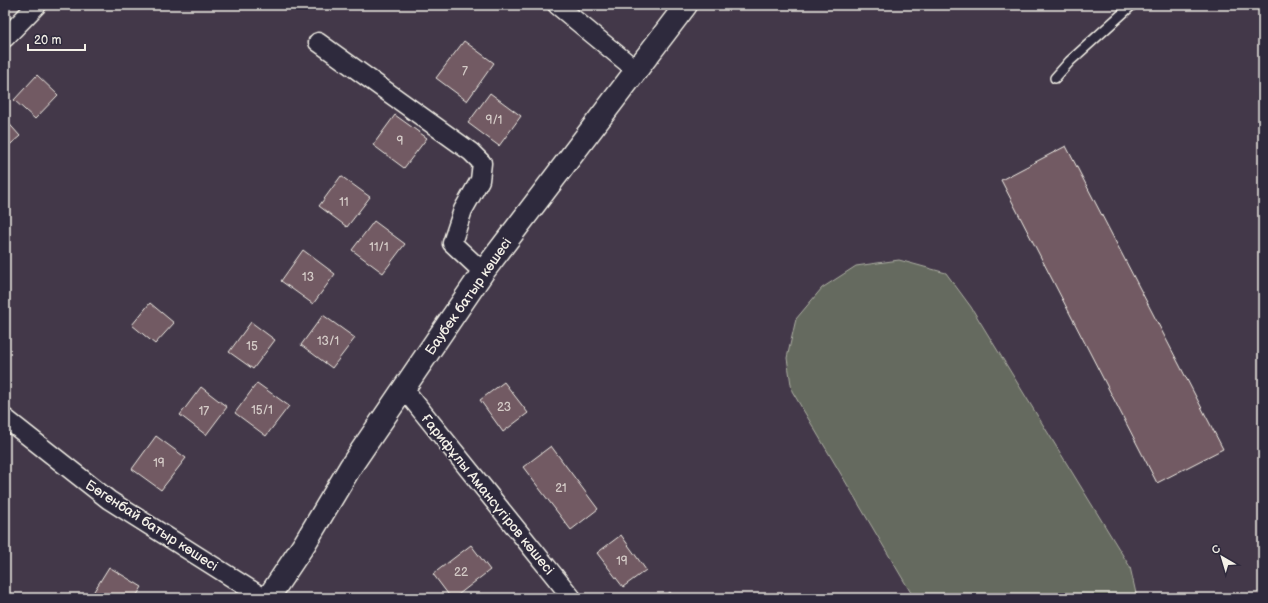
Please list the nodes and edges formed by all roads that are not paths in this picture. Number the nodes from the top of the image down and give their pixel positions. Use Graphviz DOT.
graph roads {
  1 [pos="37,5"];
  2 [pos="557,5"];
  3 [pos="686,5"];
  4 [pos="1132,5"];
  5 [pos="5,38"];
  6 [pos="318,42"];
  7 [pos="636,70"];
  8 [pos="1055,78"];
  9 [pos="483,272"];
  10 [pos="404,389"];
  11 [pos="5,418"];
  12 [pos="264,598"];
  13 [pos="268,598"];
  14 [pos="572,598"];
  1 -- 5 [label="street"];
  2 -- 7 [label="street"];
  3 -- 7 [label="street, Баубек батыр көшесі"];
  4 -- 8 [label="lane"];
  6 -- 9 [label="street"];
  7 -- 9 [label="street, Баубек батыр көшесі"];
  9 -- 10 [label="street, Баубек батыр көшесі"];
  10 -- 13 [label="street, Баубек батыр көшесі"];
  10 -- 14 [label="street, Ғарифұлы Амансүгіров көшесі"];
  11 -- 12 [label="street, Бөгенбай батыр көшесі"];
}
